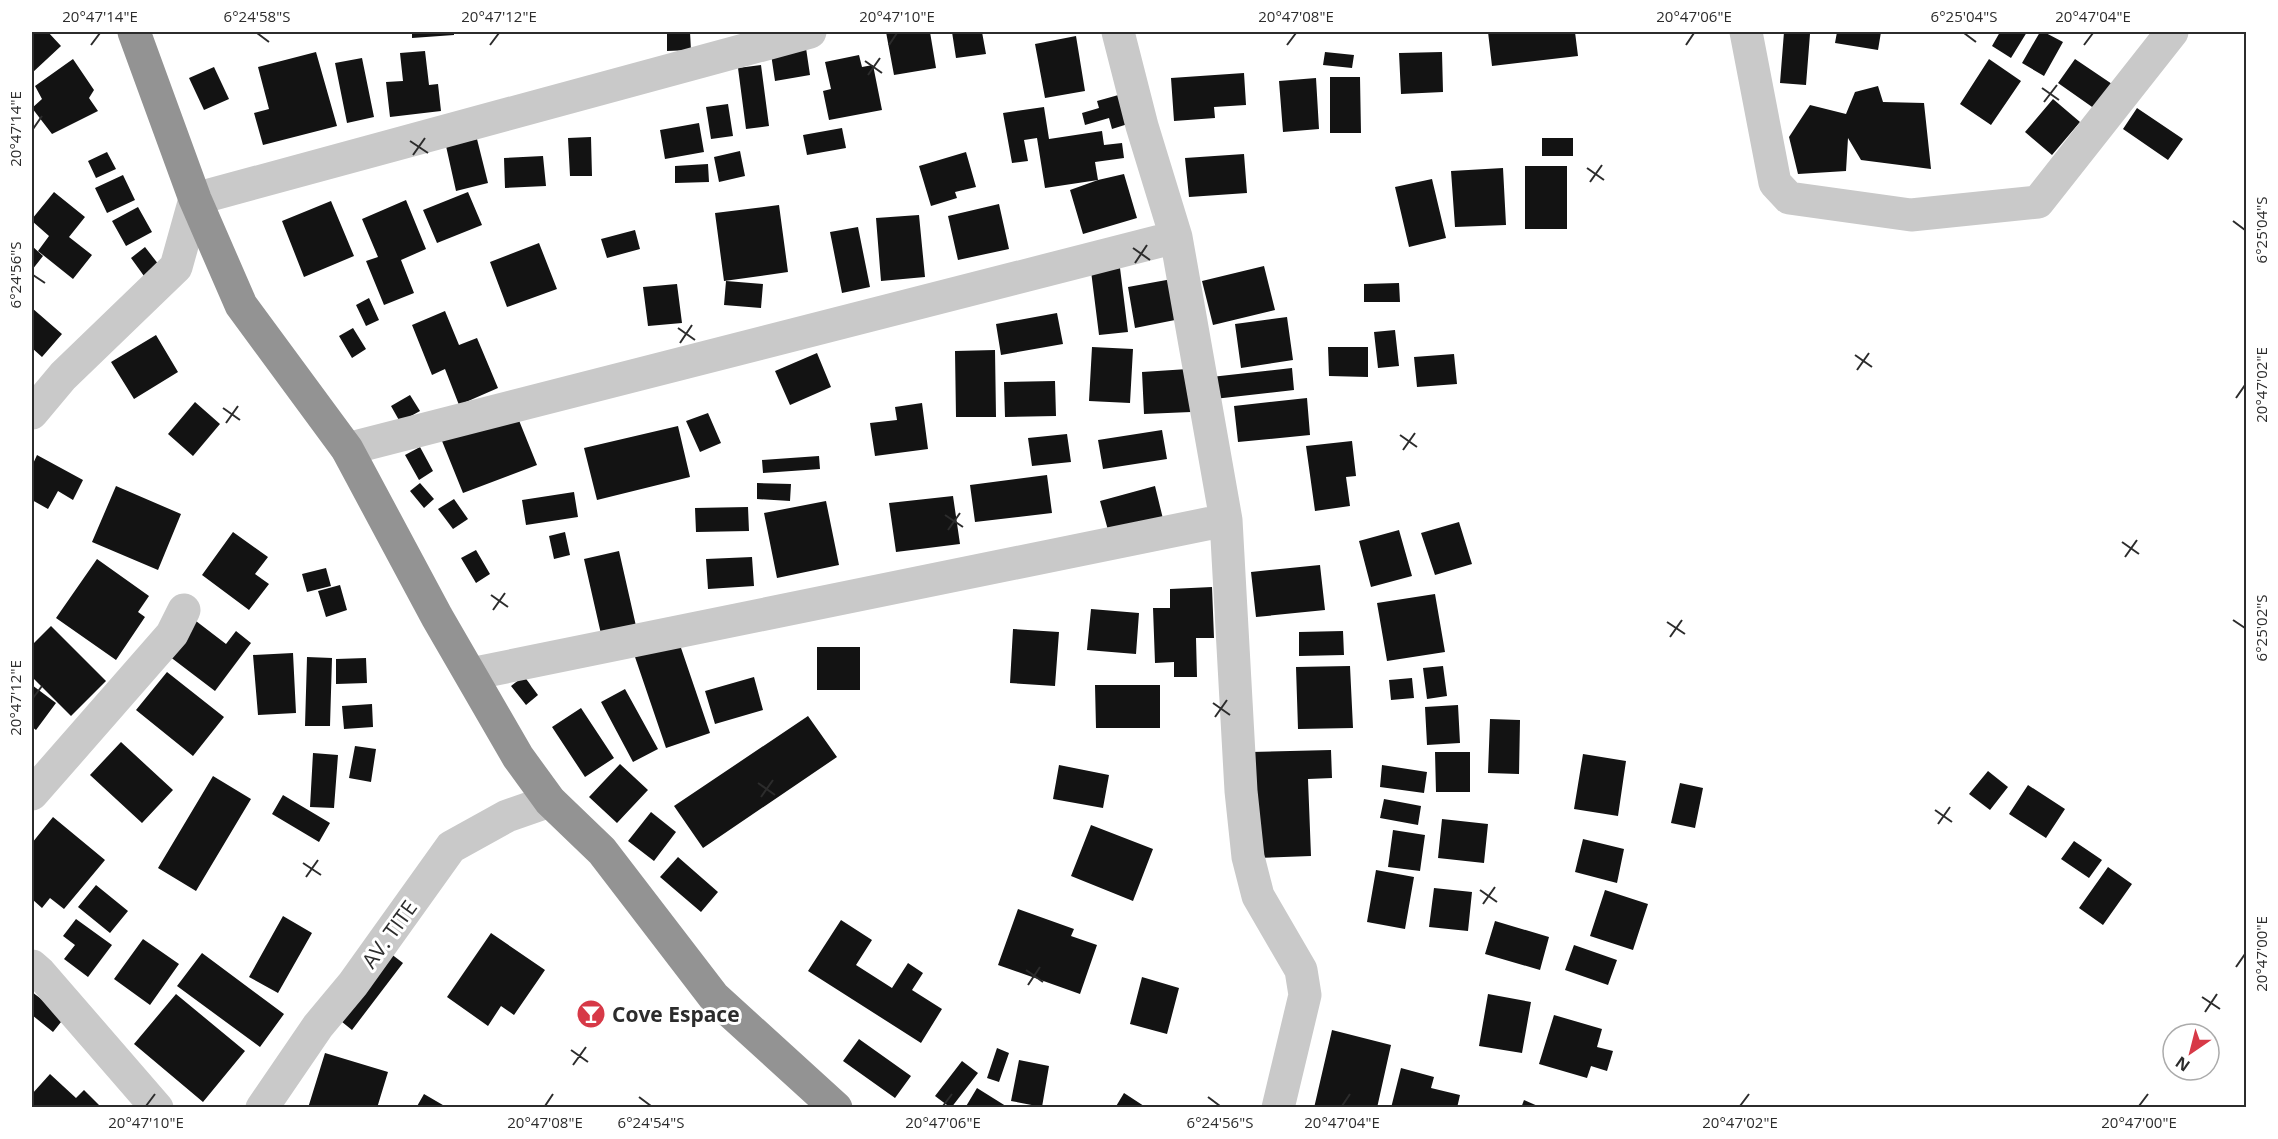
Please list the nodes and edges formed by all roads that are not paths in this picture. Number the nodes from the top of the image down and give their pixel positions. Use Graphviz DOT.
graph roads {
  1 [pos="134,32"];
  2 [pos="810,32"];
  3 [pos="1118,32"];
  4 [pos="1746,32"];
  5 [pos="2172,32"];
  6 [pos="195,199"];
  7 [pos="1176,237"];
  8 [pos="32,413"];
  9 [pos="347,449"];
  10 [pos="1226,520"];
  11 [pos="184,610"];
  12 [pos="471,674"];
  13 [pos="32,794"];
  14 [pos="550,801"];
  15 [pos="32,966"];
  16 [pos="157,1107"];
  17 [pos="262,1107"];
  18 [pos="836,1107"];
  19 [pos="1278,1107"];
  1 -- 6 [label="highway"];
  2 -- 6 [label="street"];
  3 -- 7 [label="street"];
  4 -- 5 [label="street"];
  6 -- 8 [label="street"];
  6 -- 9 [label="highway"];
  7 -- 9 [label="street"];
  7 -- 10 [label="street"];
  9 -- 12 [label="highway"];
  10 -- 12 [label="street"];
  10 -- 19 [label="street"];
  11 -- 13 [label="street"];
  12 -- 14 [label="highway"];
  14 -- 17 [label="street, AV. TITE"];
  14 -- 18 [label="highway"];
  15 -- 16 [label="street"];
}
